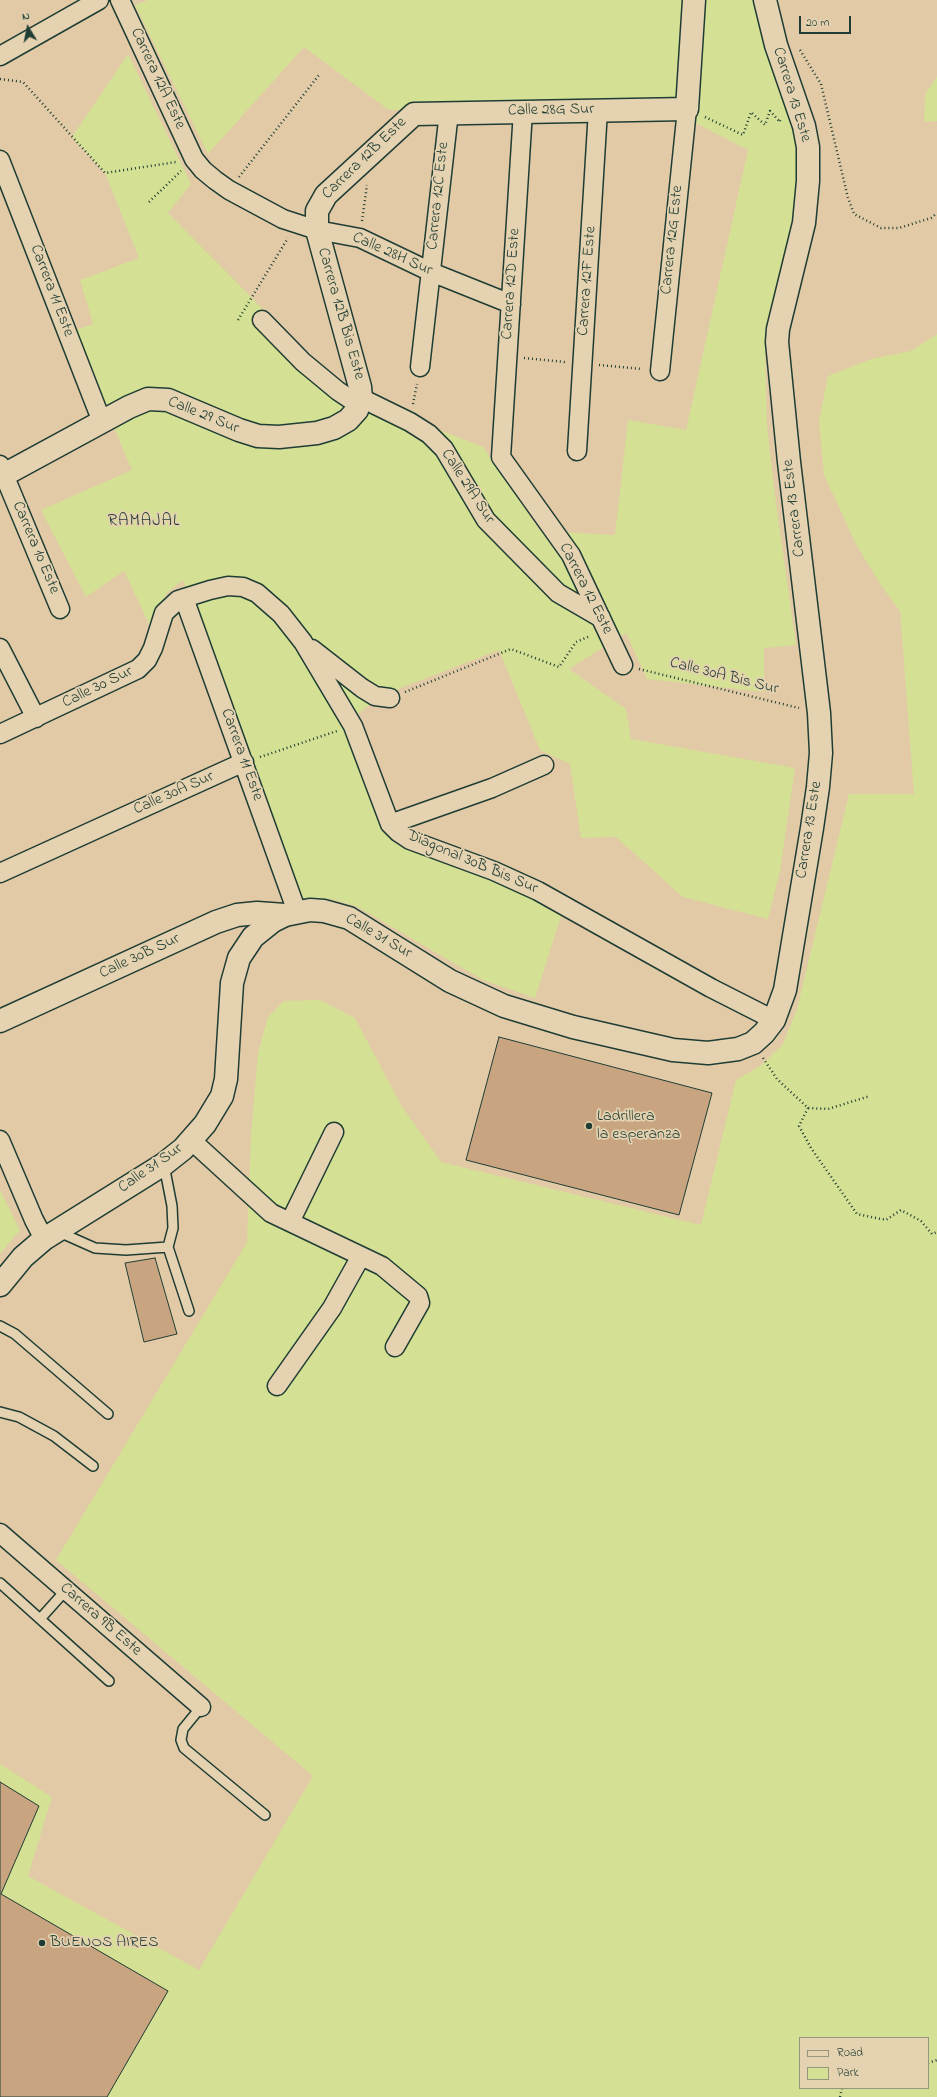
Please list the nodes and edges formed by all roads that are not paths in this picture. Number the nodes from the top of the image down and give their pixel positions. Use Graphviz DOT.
graph roads {
  1 [pos="99,0"];
  2 [pos="120,0"];
  3 [pos="694,0"];
  4 [pos="765,0"];
  5 [pos="0,56"];
  6 [pos="598,110"];
  7 [pos="523,111"];
  8 [pos="448,112"];
  9 [pos="414,114"];
  10 [pos="686,118"];
  11 [pos="194,159"];
  12 [pos="0,160"];
  13 [pos="317,230"];
  14 [pos="431,272"];
  15 [pos="511,304"];
  16 [pos="262,320"];
  17 [pos="420,368"];
  18 [pos="660,371"];
  19 [pos="360,401"];
  20 [pos="102,422"];
  21 [pos="577,451"];
  22 [pos="501,457"];
  23 [pos="1,472"];
  24 [pos="184,598"];
  25 [pos="60,609"];
  26 [pos="604,624"];
  27 [pos="303,642"];
  28 [pos="0,648"];
  29 [pos="623,665"];
  30 [pos="390,698"];
  31 [pos="36,718"];
  32 [pos="0,734"];
  33 [pos="244,762"];
  34 [pos="544,765"];
  35 [pos="390,824"];
  36 [pos="0,873"];
  37 [pos="291,914"];
  38 [pos="774,1020"];
  39 [pos="0,1021"];
  40 [pos="334,1132"];
  41 [pos="0,1140"];
  42 [pos="191,1140"];
  43 [pos="164,1164"];
  44 [pos="290,1222"];
  45 [pos="50,1235"];
  46 [pos="168,1247"];
  47 [pos="361,1256"];
  48 [pos="0,1285"];
  49 [pos="189,1311"];
  50 [pos="0,1326"];
  51 [pos="395,1347"];
  52 [pos="277,1386"];
  53 [pos="0,1412"];
  54 [pos="108,1414"];
  55 [pos="93,1466"];
  56 [pos="0,1533"];
  57 [pos="0,1583"];
  58 [pos="66,1590"];
  59 [pos="40,1619"];
  60 [pos="109,1681"];
  61 [pos="201,1707"];
  62 [pos="265,1814"];
  1 -- 5 [label="street"];
  2 -- 11 [label="street, Carrera 12A Este"];
  3 -- 10 [label="main road"];
  4 -- 38 [label="main road, Carrera 13 Este"];
  6 -- 7 [label="main road, Calle 28G Sur"];
  6 -- 10 [label="main road, Calle 28G Sur"];
  6 -- 21 [label="street, Carrera 12F Este"];
  7 -- 8 [label="main road, Calle 28G Sur"];
  7 -- 15 [label="street, Carrera 12D Este"];
  8 -- 9 [label="main road, Calle 28G Sur"];
  8 -- 14 [label="street, Carrera 12C Este"];
  9 -- 13 [label="main road, Carrera 12B Este"];
  10 -- 18 [label="street, Carrera 12G Este"];
  11 -- 13 [label="street, Calle 28H Sur"];
  12 -- 20 [label="street, Carrera 11 Este"];
  13 -- 14 [label="street, Calle 28H Sur"];
  13 -- 19 [label="main road, Carrera 12B Bis Este"];
  14 -- 15 [label="street, Calle 28H Sur"];
  14 -- 17 [label="street, Carrera 12C Este"];
  15 -- 22 [label="street, Carrera 12D Este"];
  16 -- 19 [label="street, Calle 29A Sur"];
  19 -- 20 [label="main road, Calle 29 Sur"];
  19 -- 26 [label="street, Calle 29A Sur"];
  20 -- 23 [label="main road, Calle 29 Sur"];
  22 -- 26 [label="street, Carrera 12 Este"];
  23 -- 25 [label="street, Carrera 10 Este"];
  24 -- 27 [label="street, Diagonal 30B Bis Sur"];
  24 -- 31 [label="street, Calle 30 Sur"];
  24 -- 33 [label="street, Carrera 11 Este"];
  26 -- 29 [label="street, Carrera 12 Este"];
  27 -- 30 [label="street"];
  27 -- 35 [label="street, Diagonal 30B Bis Sur"];
  28 -- 31 [label="street"];
  31 -- 32 [label="street, Calle 30 Sur"];
  33 -- 36 [label="street, Calle 30A Sur"];
  33 -- 37 [label="street, Carrera 11 Este"];
  34 -- 35 [label="street"];
  35 -- 38 [label="street, Diagonal 30B Bis Sur"];
  37 -- 38 [label="main road, Calle 31 Sur"];
  37 -- 39 [label="main road, Calle 30B Sur"];
  37 -- 42 [label="main road, Calle 31 Sur"];
  40 -- 44 [label="street"];
  41 -- 45 [label="street"];
  42 -- 43 [label="main road, Calle 31 Sur"];
  42 -- 44 [label="street"];
  43 -- 45 [label="main road, Calle 31 Sur"];
  43 -- 46 [label="lane"];
  44 -- 47 [label="street"];
  45 -- 46 [label="lane"];
  45 -- 48 [label="main road, Calle 31 Sur"];
  46 -- 49 [label="lane"];
  47 -- 51 [label="street"];
  47 -- 52 [label="street"];
  50 -- 54 [label="lane"];
  53 -- 55 [label="lane"];
  56 -- 58 [label="street, Carrera 9B Este"];
  57 -- 59 [label="lane"];
  58 -- 59 [label="lane"];
  58 -- 61 [label="street, Carrera 9B Este"];
  59 -- 60 [label="lane"];
  61 -- 62 [label="lane"];
}
